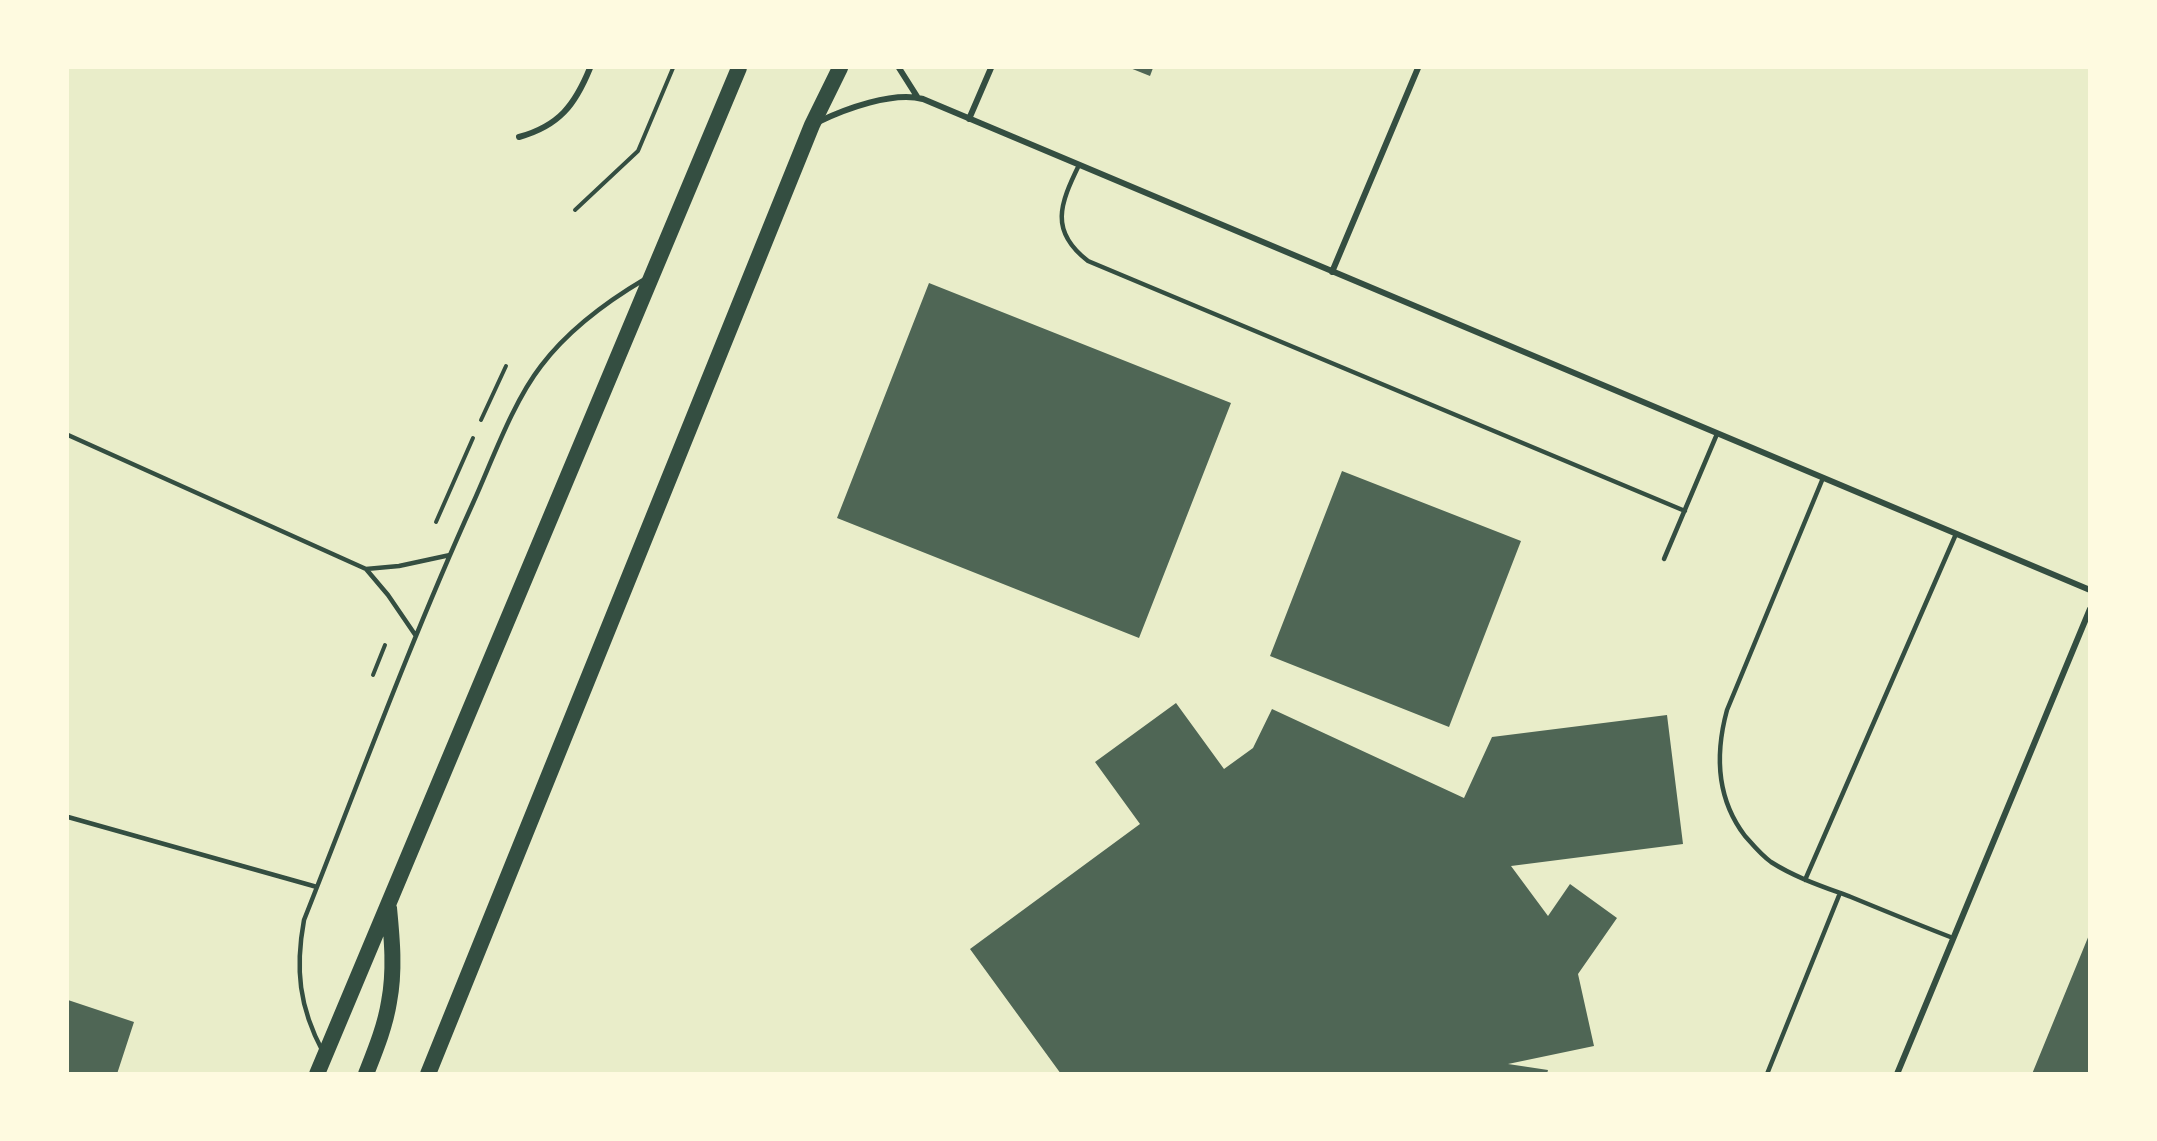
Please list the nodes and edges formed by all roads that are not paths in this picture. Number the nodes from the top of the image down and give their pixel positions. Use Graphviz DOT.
graph roads {
  1 [pos="590,68"];
  2 [pos="739,68"];
  3 [pos="840,68"];
  4 [pos="899,68"];
  5 [pos="991,68"];
  6 [pos="1418,68"];
  7 [pos="918,98"];
  8 [pos="969,119"];
  9 [pos="812,126"];
  10 [pos="519,137"];
  11 [pos="1079,165"];
  12 [pos="1332,272"];
  13 [pos="652,274"];
  14 [pos="1717,434"];
  15 [pos="68,435"];
  16 [pos="1823,478"];
  17 [pos="1685,511"];
  18 [pos="1956,534"];
  19 [pos="450,555"];
  20 [pos="1664,559"];
  21 [pos="366,569"];
  22 [pos="2090,590"];
  23 [pos="2090,609"];
  24 [pos="416,636"];
  25 [pos="68,817"];
  26 [pos="1805,880"];
  27 [pos="317,887"];
  28 [pos="1840,893"];
  29 [pos="389,904"];
  30 [pos="1953,938"];
  31 [pos="325,1057"];
  32 [pos="317,1074"];
  33 [pos="366,1074"];
  34 [pos="428,1074"];
  35 [pos="1767,1074"];
  36 [pos="1897,1074"];
  1 -- 10 [label="street"];
  2 -- 13 [label="highway"];
  3 -- 9 [label="highway"];
  4 -- 7 [label="street"];
  5 -- 8 [label="street"];
  6 -- 12 [label="street"];
  7 -- 8 [label="street"];
  7 -- 9 [label="street"];
  8 -- 11 [label="street"];
  9 -- 34 [label="highway"];
  11 -- 12 [label="street"];
  11 -- 17 [label="lane"];
  12 -- 14 [label="street"];
  13 -- 19 [label="lane"];
  13 -- 29 [label="highway"];
  14 -- 16 [label="street"];
  14 -- 17 [label="lane"];
  15 -- 21 [label="lane"];
  16 -- 18 [label="street"];
  16 -- 26 [label="lane"];
  17 -- 20 [label="lane"];
  18 -- 22 [label="street"];
  18 -- 26 [label="lane"];
  19 -- 21 [label="lane"];
  19 -- 24 [label="lane"];
  21 -- 24 [label="lane"];
  23 -- 30 [label="street"];
  24 -- 27 [label="lane"];
  25 -- 27 [label="lane"];
  26 -- 28 [label="lane"];
  27 -- 31 [label="lane"];
  28 -- 30 [label="lane"];
  28 -- 35 [label="lane"];
  29 -- 31 [label="highway"];
  29 -- 33 [label="highway"];
  30 -- 36 [label="street"];
  31 -- 32 [label="highway"];
}
